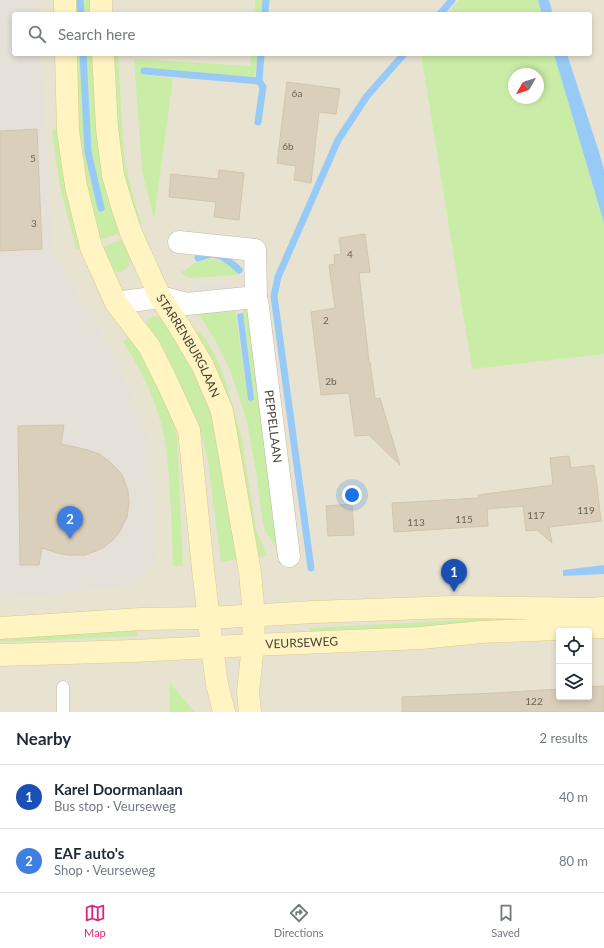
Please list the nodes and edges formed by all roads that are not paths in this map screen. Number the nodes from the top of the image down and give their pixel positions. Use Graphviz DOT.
graph roads {
  1 [pos="65,0"];
  2 [pos="101,0"];
  3 [pos="65,12"];
  4 [pos="101,12"];
  5 [pos="66,56"];
  6 [pos="103,56"];
  7 [pos="179,242"];
  8 [pos="160,297"];
  9 [pos="256,297"];
  10 [pos="116,303"];
  11 [pos="289,556"];
  12 [pos="604,608"];
  13 [pos="254,616"];
  14 [pos="209,618"];
  15 [pos="604,627"];
  16 [pos="0,628"];
  17 [pos="253,645"];
  18 [pos="212,647"];
  19 [pos="0,655"];
  20 [pos="63,687"];
  21 [pos="63,712"];
  22 [pos="224,712"];
  23 [pos="250,712"];
  1 -- 3 [label="street"];
  2 -- 4 [label="street"];
  5 -- 10 [label="street"];
  6 -- 8 [label="street, STARRENBURGLAAN"];
  7 -- 9 [label="street, PEPPELLAAN"];
  8 -- 9 [label="street"];
  8 -- 10 [label="street"];
  8 -- 13 [label="street, STARRENBURGLAAN"];
  9 -- 11 [label="street, PEPPELLAAN"];
  10 -- 14 [label="street"];
  12 -- 13 [label="street"];
  13 -- 14 [label="street"];
  13 -- 17 [label="street, STARRENBURGLAAN"];
  14 -- 16 [label="street"];
  14 -- 18 [label="street"];
  15 -- 17 [label="street, VEURSEWEG"];
  17 -- 18 [label="street, VEURSEWEG"];
  17 -- 23 [label="street, STARRENBURGLAAN"];
  18 -- 19 [label="street, VEURSEWEG"];
  18 -- 22 [label="street"];
  20 -- 21 [label="lane"];
}
